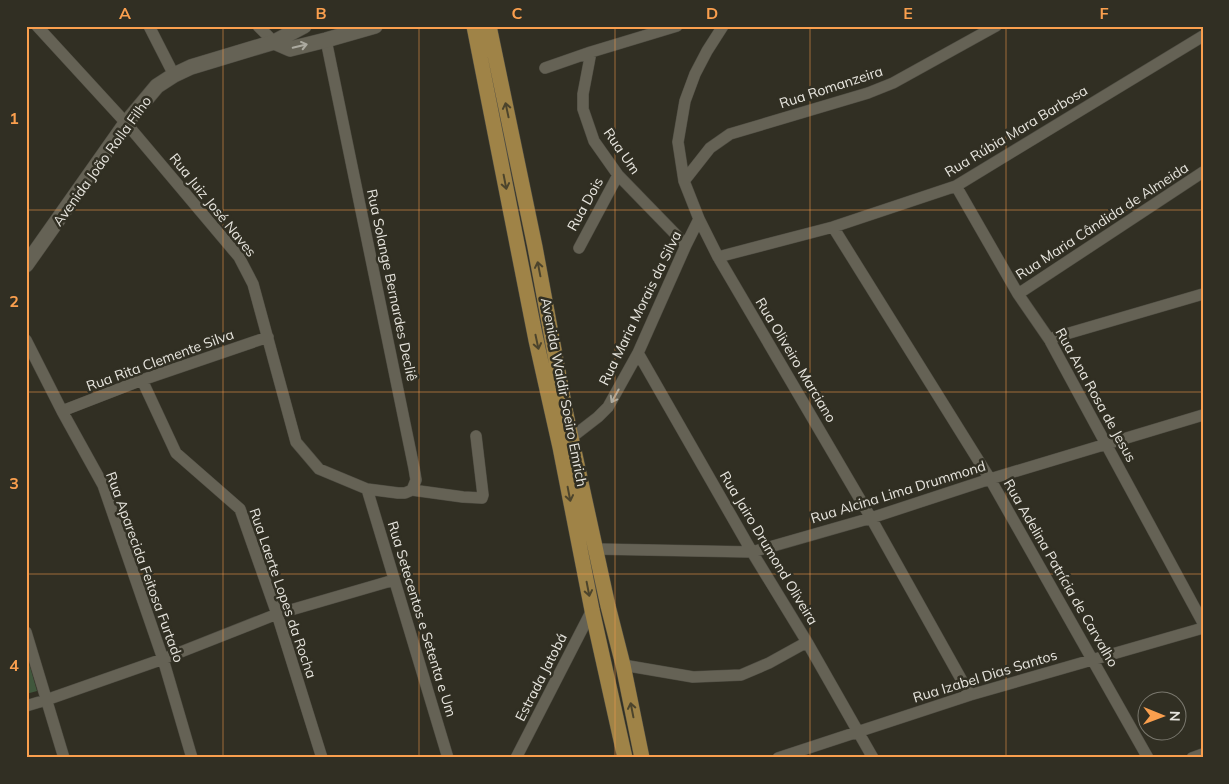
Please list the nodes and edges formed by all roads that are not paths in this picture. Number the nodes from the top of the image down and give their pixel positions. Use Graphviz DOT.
graph roads {
  1 [pos="37,26"];
  2 [pos="149,26"];
  3 [pos="258,26"];
  4 [pos="304,26"];
  5 [pos="375,26"];
  6 [pos="677,26"];
  7 [pos="723,26"];
  8 [pos="996,26"];
  9 [pos="476,28"];
  10 [pos="1203,36"];
  11 [pos="326,40"];
  12 [pos="274,42"];
  13 [pos="591,52"];
  14 [pos="545,68"];
  15 [pos="174,75"];
  16 [pos="126,123"];
  17 [pos="1203,172"];
  18 [pos="618,176"];
  19 [pos="684,182"];
  20 [pos="956,186"];
  21 [pos="699,219"];
  22 [pos="833,227"];
  23 [pos="686,245"];
  24 [pos="579,248"];
  25 [pos="718,257"];
  26 [pos="26,265"];
  27 [pos="1018,294"];
  28 [pos="1203,294"];
  29 [pos="268,337"];
  30 [pos="1049,339"];
  31 [pos="26,340"];
  32 [pos="638,353"];
  33 [pos="142,380"];
  34 [pos="62,411"];
  35 [pos="1203,415"];
  36 [pos="476,436"];
  37 [pos="572,437"];
  38 [pos="1105,444"];
  39 [pos="560,447"];
  40 [pos="990,479"];
  41 [pos="367,489"];
  42 [pos="412,490"];
  43 [pos="872,518"];
  44 [pos="596,548"];
  45 [pos="752,552"];
  46 [pos="394,580"];
  47 [pos="592,610"];
  48 [pos="276,614"];
  49 [pos="1203,623"];
  50 [pos="1203,628"];
  51 [pos="26,632"];
  52 [pos="807,642"];
  53 [pos="163,659"];
  54 [pos="1092,659"];
  55 [pos="623,665"];
  56 [pos="970,696"];
  57 [pos="46,700"];
  58 [pos="26,706"];
  59 [pos="858,731"];
  60 [pos="1203,754"];
  61 [pos="64,758"];
  62 [pos="192,758"];
  63 [pos="322,758"];
  64 [pos="448,758"];
  65 [pos="516,758"];
  66 [pos="625,758"];
  67 [pos="642,758"];
  68 [pos="778,758"];
  69 [pos="873,758"];
  70 [pos="1148,758"];
  71 [pos="1192,758"];
  1 -- 16 [label="street, Rua Juiz José Naves"];
  2 -- 15 [label="street"];
  3 -- 12 [label="street"];
  4 -- 12 [label="street, Avenida João Rolla Filho"];
  5 -- 11 [label="street, Avenida João Rolla Filho"];
  6 -- 13 [label="street"];
  7 -- 19 [label="street, Rua Oliveiro Marciano"];
  8 -- 19 [label="street, Rua Romanzeira"];
  37 -- 9 [label="main road, Avenida Waldir Soeiro Emrich, one-way"];
  9 -- 39 [label="main road, Avenida Waldir Soeiro Emrich, one-way"];
  10 -- 20 [label="street, Rua Rúbia Mara Barbosa"];
  12 -- 11 [label="street, Avenida João Rolla Filho, one-way"];
  11 -- 42 [label="street, Rua Solange Bernardes Decliê"];
  12 -- 15 [label="street, Avenida João Rolla Filho"];
  13 -- 14 [label="street"];
  13 -- 18 [label="street, Rua Um"];
  15 -- 16 [label="street, Avenida João Rolla Filho"];
  16 -- 26 [label="street, Avenida João Rolla Filho"];
  16 -- 29 [label="street, Rua Juiz José Naves"];
  17 -- 27 [label="street, Rua Maria Cândida de Almeida"];
  18 -- 23 [label="street, Rua Um"];
  18 -- 24 [label="street, Rua Dois"];
  19 -- 21 [label="street, Rua Oliveiro Marciano"];
  20 -- 22 [label="street, Rua Rúbia Mara Barbosa"];
  20 -- 27 [label="street, Rua Ana Rosa de Jesus"];
  21 -- 23 [label="street, Rua Maria Morais da Silva"];
  21 -- 25 [label="street, Rua Oliveiro Marciano"];
  22 -- 25 [label="street, Rua Rúbia Mara Barbosa"];
  22 -- 40 [label="street, Rua Adelina Patrícia de Carvalho"];
  23 -- 32 [label="street, Rua Maria Morais da Silva"];
  25 -- 43 [label="street, Rua Oliveiro Marciano"];
  27 -- 30 [label="street, Rua Ana Rosa de Jesus"];
  28 -- 30 [label="street"];
  29 -- 33 [label="street, Rua Rita Clemente Silva"];
  29 -- 41 [label="street, Rua Juiz José Naves"];
  30 -- 38 [label="street, Rua Ana Rosa de Jesus"];
  31 -- 34 [label="street, Rua Aparecida Feitosa Furtado"];
  32 -- 37 [label="street, Rua Maria Morais da Silva, one-way"];
  32 -- 45 [label="street, Rua Jairo Drumond Oliveira"];
  33 -- 34 [label="street, Rua Rita Clemente Silva"];
  33 -- 48 [label="street, Rua Laerte Lopes da Rocha"];
  34 -- 53 [label="street, Rua Aparecida Feitosa Furtado"];
  35 -- 38 [label="street, Rua Alcina Lima Drummond"];
  36 -- 42 [label="street"];
  37 -- 39 [label="street, Rua Maria Morais da Silva"];
  37 -- 44 [label="main road, Avenida Waldir Soeiro Emrich"];
  38 -- 40 [label="street, Rua Alcina Lima Drummond"];
  38 -- 49 [label="street, Rua Ana Rosa de Jesus"];
  39 -- 47 [label="main road, Avenida Waldir Soeiro Emrich, one-way"];
  40 -- 43 [label="street, Rua Alcina Lima Drummond"];
  40 -- 54 [label="street, Rua Adelina Patrícia de Carvalho"];
  41 -- 42 [label="street"];
  41 -- 46 [label="street, Rua Setecentos e Setenta e Um"];
  43 -- 45 [label="street, Rua Alcina Lima Drummond"];
  43 -- 56 [label="street, Rua Oliveiro Marciano"];
  44 -- 45 [label="street, Rua Alcina Lima Drummond"];
  44 -- 55 [label="main road, Avenida Waldir Soeiro Emrich"];
  45 -- 52 [label="street, Rua Jairo Drumond Oliveira"];
  46 -- 48 [label="street"];
  46 -- 64 [label="street, Rua Setecentos e Setenta e Um"];
  47 -- 65 [label="street, Estrada Jatobá"];
  47 -- 66 [label="main road, Avenida Waldir Soeiro Emrich"];
  48 -- 53 [label="street"];
  48 -- 63 [label="street, Rua Laerte Lopes da Rocha"];
  50 -- 54 [label="street, Rua Izabel Dias Santos"];
  51 -- 57 [label="street"];
  52 -- 55 [label="street"];
  52 -- 59 [label="street, Rua Jairo Drumond Oliveira"];
  53 -- 57 [label="street"];
  53 -- 62 [label="street, Rua Aparecida Feitosa Furtado"];
  54 -- 56 [label="street, Rua Izabel Dias Santos"];
  54 -- 70 [label="street, Rua Adelina Patrícia de Carvalho"];
  67 -- 55 [label="main road, Avenida Waldir Soeiro Emrich, one-way"];
  56 -- 59 [label="street, Rua Izabel Dias Santos"];
  57 -- 58 [label="street"];
  57 -- 61 [label="street"];
  59 -- 68 [label="street, Rua Izabel Dias Santos"];
  59 -- 69 [label="street, Rua Jairo Drumond Oliveira"];
  60 -- 71 [label="street"];
}
